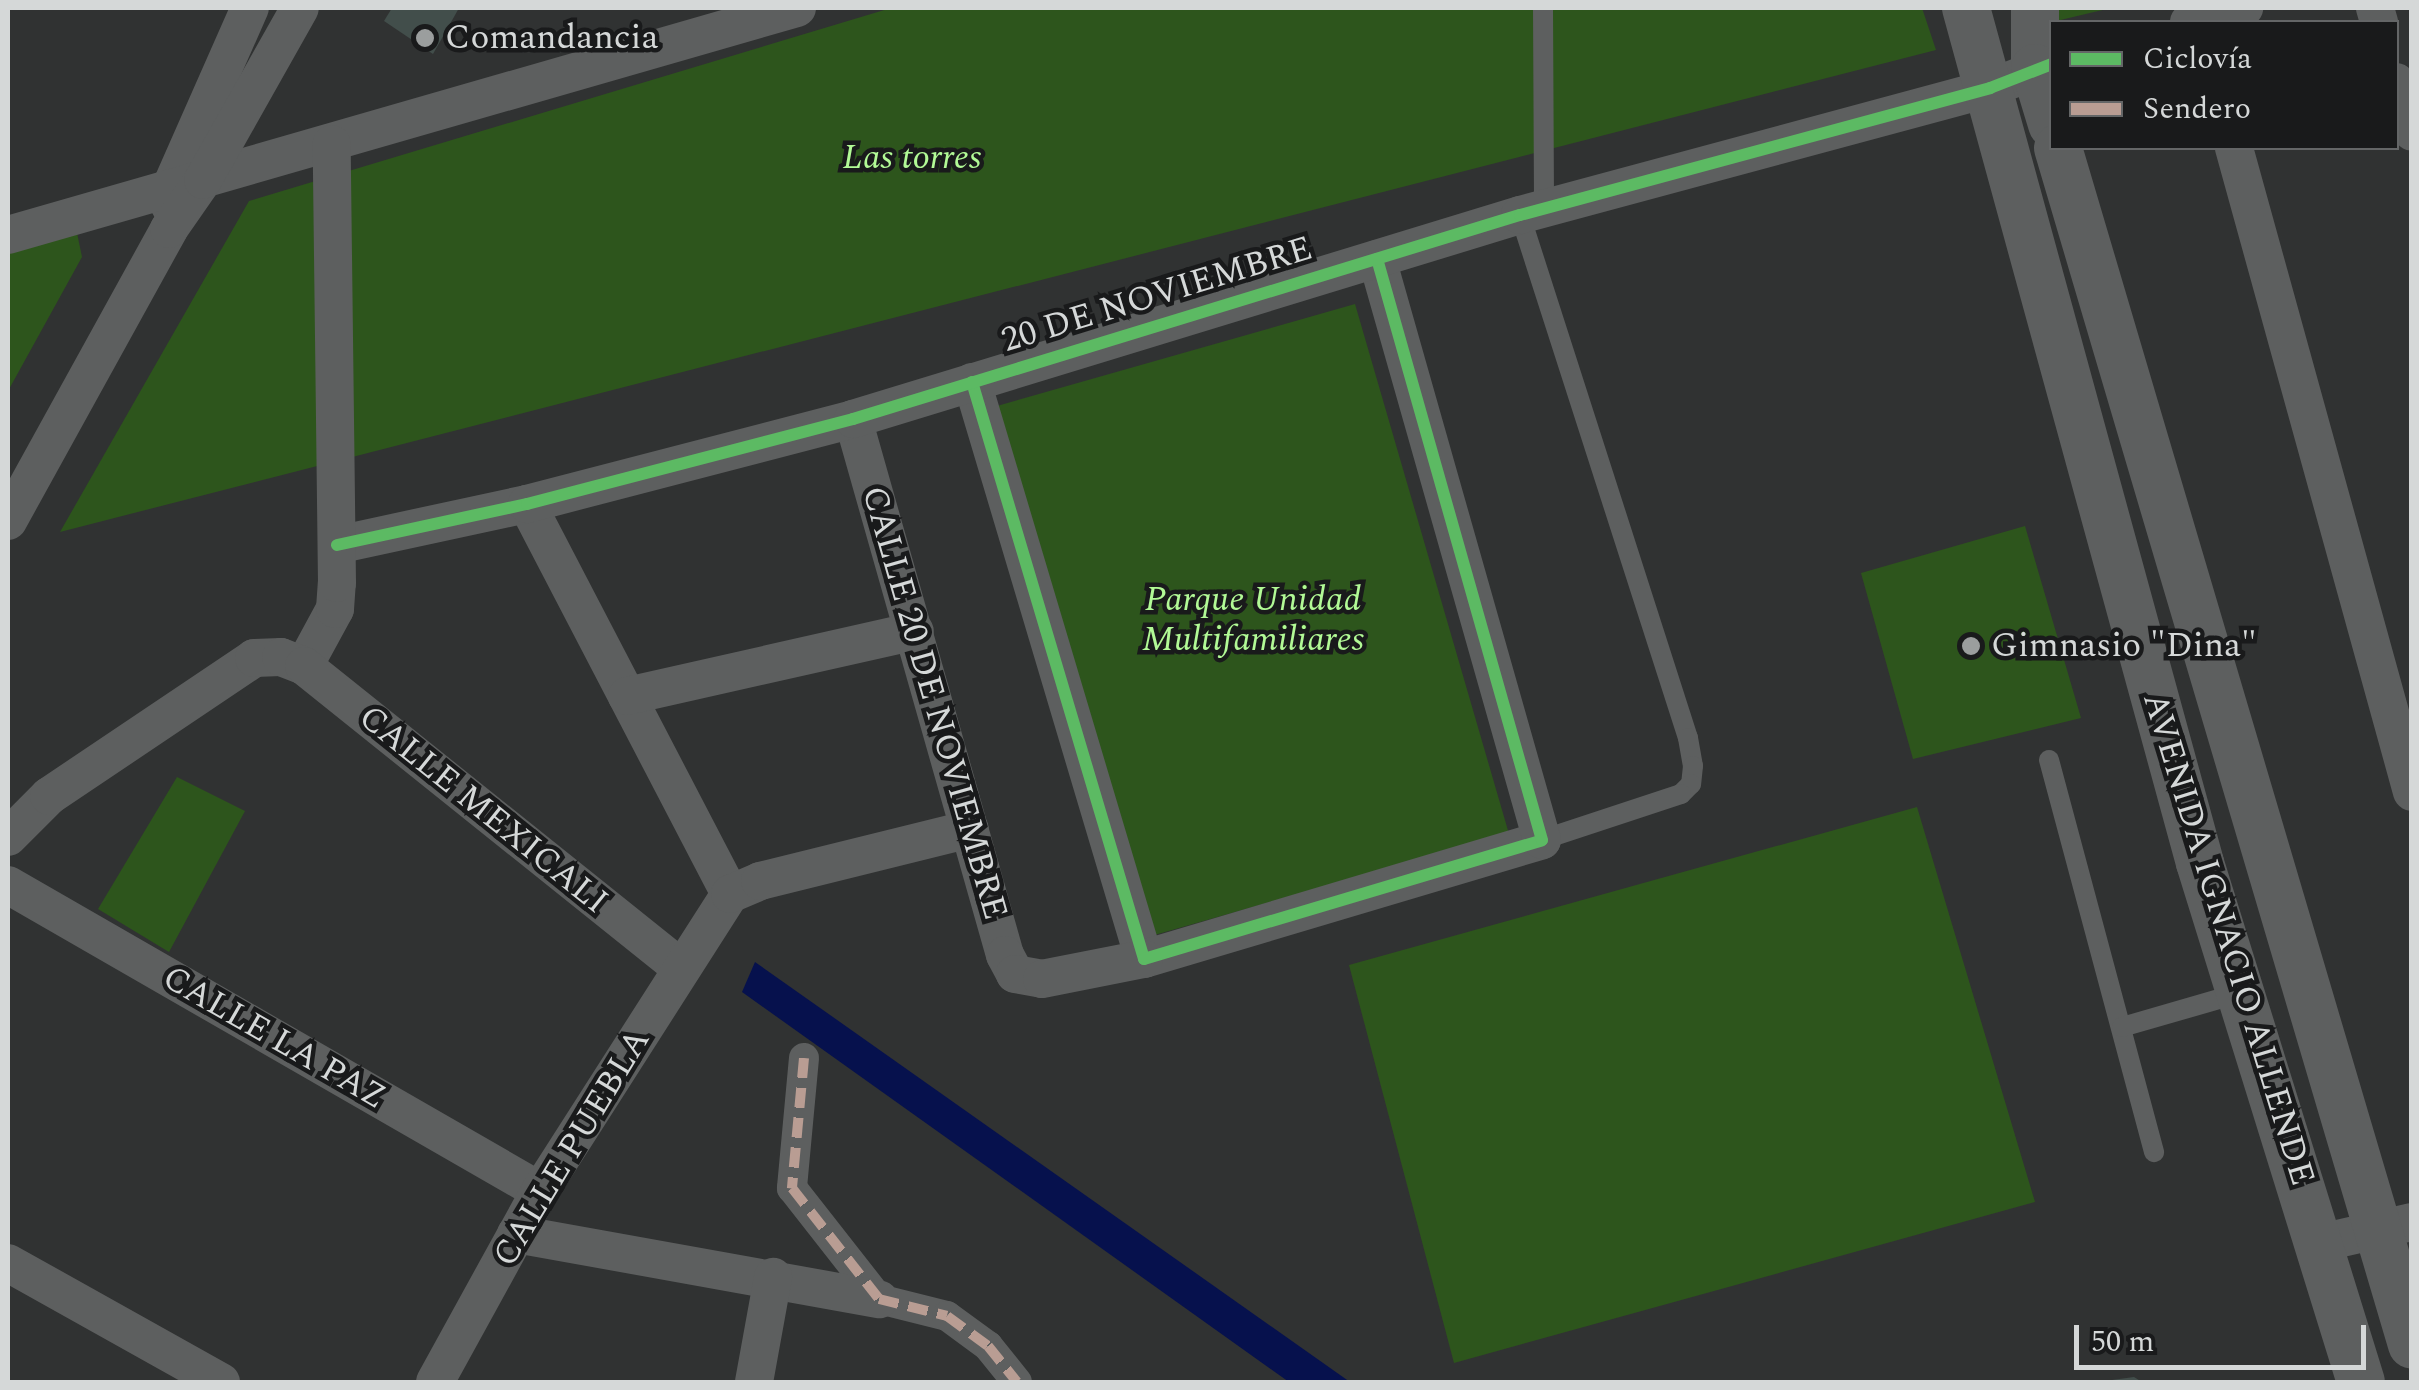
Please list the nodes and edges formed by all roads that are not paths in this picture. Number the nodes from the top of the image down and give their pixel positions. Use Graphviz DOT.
graph roads {
  1 [pos="250,8"];
  2 [pos="300,8"];
  3 [pos="797,8"];
  4 [pos="1543,8"];
  5 [pos="1966,8"];
  6 [pos="1999,8"];
  7 [pos="2035,8"];
  8 [pos="2244,8"];
  9 [pos="2203,20"];
  10 [pos="2043,66"];
  11 [pos="1990,88"];
  12 [pos="2399,91"];
  13 [pos="2049,105"];
  14 [pos="2412,132"];
  15 [pos="332,144"];
  16 [pos="2059,150"];
  17 [pos="2235,150"];
  18 [pos="187,184"];
  19 [pos="1532,212"];
  20 [pos="8,235"];
  21 [pos="1377,260"];
  22 [pos="972,382"];
  23 [pos="853,419"];
  24 [pos="526,504"];
  25 [pos="8,521"];
  26 [pos="337,545"];
  27 [pos="915,630"];
  28 [pos="300,658"];
  29 [pos="627,696"];
  30 [pos="2049,760"];
  31 [pos="2412,792"];
  32 [pos="970,830"];
  33 [pos="8,837"];
  34 [pos="1542,840"];
  35 [pos="8,885"];
  36 [pos="707,931"];
  37 [pos="1144,960"];
  38 [pos="2242,992"];
  39 [pos="2122,1027"];
  40 [pos="804,1058"];
  41 [pos="2154,1152"];
  42 [pos="540,1191"];
  43 [pos="2393,1227"];
  44 [pos="516,1234"];
  45 [pos="2320,1244"];
  46 [pos="8,1262"];
  47 [pos="773,1277"];
  48 [pos="879,1299"];
  49 [pos="2412,1345"];
  50 [pos="221,1382"];
  51 [pos="435,1382"];
  52 [pos="754,1382"];
  53 [pos="1017,1382"];
  54 [pos="2362,1382"];
  1 -- 18 [label="street"];
  2 -- 18 [label="street"];
  3 -- 15 [label="street"];
  4 -- 19 [label="lane"];
  5 -- 11 [label="street, AVENIDA IGNACIO ALLENDE"];
  6 -- 10 [label="street"];
  7 -- 10 [label="street"];
  8 -- 9 [label="street"];
  10 -- 11 [label="street, 20 DE NOVIEMBRE"];
  10 -- 13 [label="street"];
  11 -- 19 [label="street, 20 DE NOVIEMBRE"];
  11 -- 38 [label="street, AVENIDA IGNACIO ALLENDE"];
  12 -- 14 [label="street"];
  15 -- 18 [label="street"];
  15 -- 26 [label="street"];
  16 -- 43 [label="street, AVENIDA IGNACIO ALLENDE"];
  17 -- 31 [label="street"];
  18 -- 20 [label="street"];
  18 -- 25 [label="street"];
  19 -- 21 [label="street, 20 DE NOVIEMBRE"];
  19 -- 34 [label="lane"];
  21 -- 22 [label="street, 20 DE NOVIEMBRE"];
  21 -- 34 [label="street"];
  22 -- 23 [label="street, 20 DE NOVIEMBRE"];
  22 -- 37 [label="street"];
  23 -- 24 [label="street, 20 DE NOVIEMBRE"];
  23 -- 27 [label="street, CALLE 20 DE NOVIEMBRE"];
  24 -- 26 [label="street, 20 DE NOVIEMBRE"];
  24 -- 29 [label="street"];
  26 -- 28 [label="street"];
  27 -- 29 [label="street"];
  27 -- 32 [label="street, CALLE 20 DE NOVIEMBRE"];
  28 -- 33 [label="street"];
  28 -- 36 [label="street, CALLE MEXICALI"];
  29 -- 36 [label="street"];
  30 -- 39 [label="lane"];
  32 -- 36 [label="street"];
  32 -- 37 [label="street, CALLE 20 DE NOVIEMBRE"];
  34 -- 37 [label="street"];
  35 -- 42 [label="street, CALLE LA PAZ"];
  36 -- 42 [label="street, CALLE PUEBLA"];
  38 -- 39 [label="lane"];
  38 -- 45 [label="street, AVENIDA IGNACIO ALLENDE"];
  39 -- 41 [label="lane"];
  40 -- 48 [label="street"];
  42 -- 44 [label="street, CALLE PUEBLA"];
  43 -- 45 [label="street"];
  43 -- 49 [label="street, AVENIDA IGNACIO ALLENDE"];
  44 -- 47 [label="street"];
  44 -- 51 [label="street, CALLE PUEBLA"];
  45 -- 54 [label="street, AVENIDA IGNACIO ALLENDE"];
  46 -- 50 [label="street"];
  47 -- 48 [label="street"];
  47 -- 52 [label="street"];
  48 -- 53 [label="street"];
}
